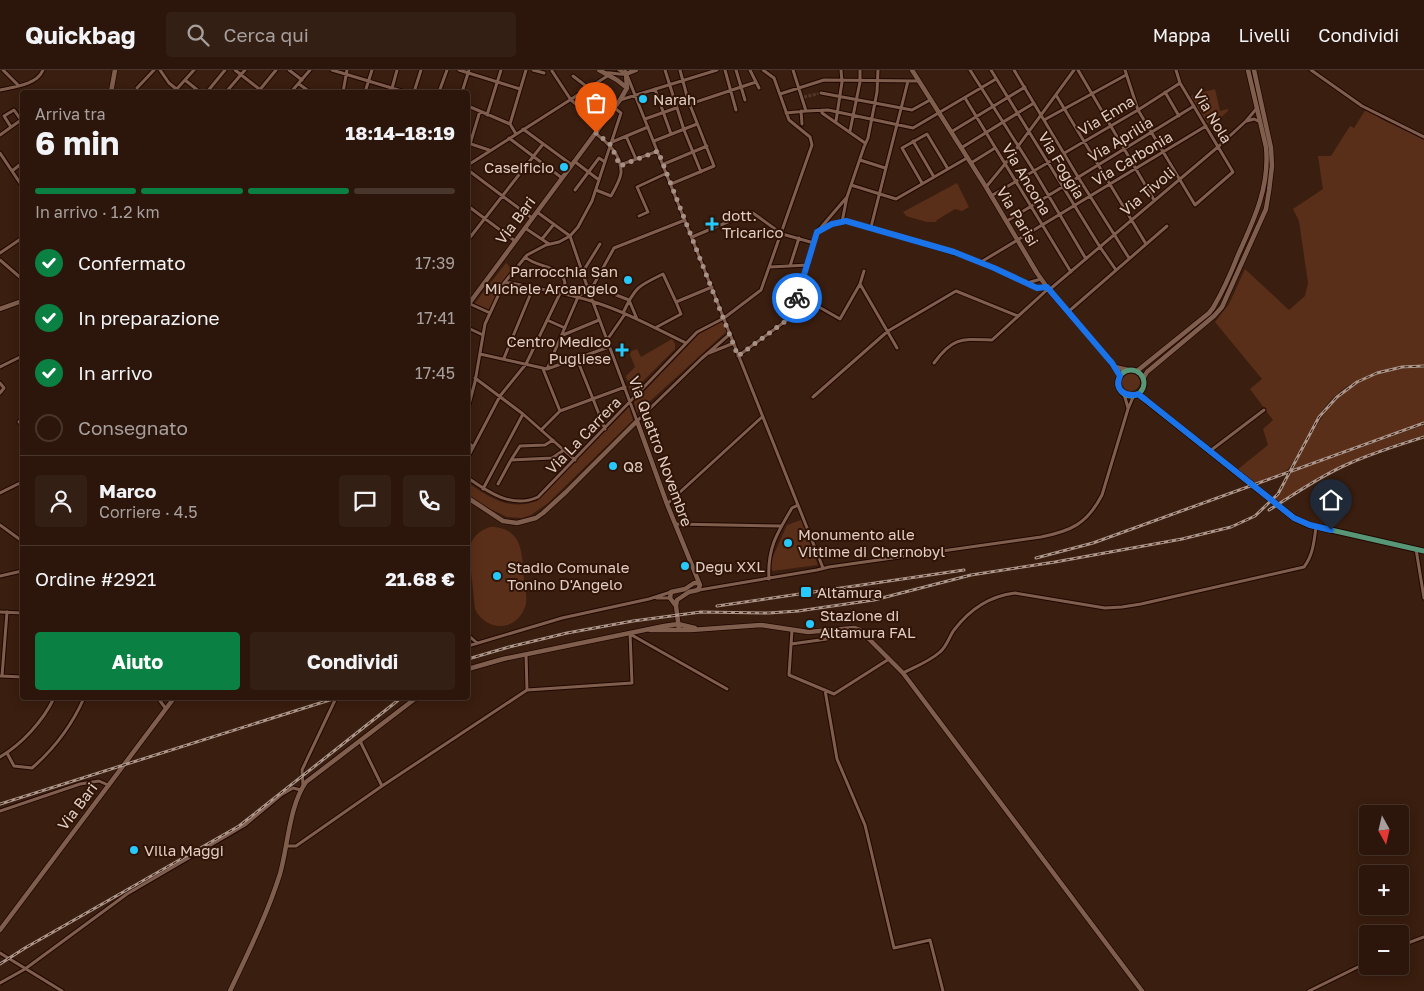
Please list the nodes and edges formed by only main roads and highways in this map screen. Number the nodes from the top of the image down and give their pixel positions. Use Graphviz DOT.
graph roads {
  1 [pos="115,70"];
  2 [pos="599,70"];
  3 [pos="636,70"];
  4 [pos="912,70"];
  5 [pos="1248,70"];
  6 [pos="1254,70"];
  7 [pos="626,72"];
  8 [pos="627,88"];
  9 [pos="112,90"];
  10 [pos="470,301"];
  11 [pos="20,302"];
  12 [pos="0,309"];
  13 [pos="1114,367"];
  14 [pos="1128,370"];
  15 [pos="1137,371"];
  16 [pos="1120,376"];
  17 [pos="1143,379"];
  18 [pos="1144,385"];
  19 [pos="1136,395"];
  20 [pos="1146,400"];
  21 [pos="470,499"];
  22 [pos="1424,551"];
  23 [pos="696,586"];
  24 [pos="674,598"];
  25 [pos="678,618"];
  26 [pos="686,625"];
  27 [pos="679,626"];
  28 [pos="703,629"];
  29 [pos="470,668"];
  30 [pos="173,700"];
  31 [pos="413,700"];
  32 [pos="0,930"];
  33 [pos="230,991"];
  34 [pos="1142,991"];
  1 -- 9 [label="main road"];
  2 -- 8 [label="main road"];
  3 -- 7 [label="main road"];
  4 -- 13 [label="main road, Via Parisi"];
  5 -- 15 [label="main road"];
  6 -- 17 [label="main road"];
  7 -- 8 [label="main road"];
  8 -- 10 [label="main road, Via Bari"];
  11 -- 12 [label="main road"];
  13 -- 14 [label="main road"];
  13 -- 16 [label="main road, Via Parisi"];
  14 -- 15 [label="main road"];
  14 -- 16 [label="main road"];
  15 -- 17 [label="main road"];
  16 -- 19 [label="main road"];
  17 -- 18 [label="main road"];
  18 -- 19 [label="main road"];
  18 -- 20 [label="main road"];
  19 -- 20 [label="main road"];
  20 -- 22 [label="main road"];
  21 -- 23 [label="main road, Via Quattro Novembre"];
  23 -- 24 [label="main road"];
  23 -- 24 [label="main road"];
  24 -- 25 [label="main road"];
  25 -- 26 [label="main road"];
  25 -- 27 [label="main road"];
  26 -- 27 [label="main road"];
  26 -- 28 [label="main road"];
  27 -- 28 [label="main road"];
  27 -- 29 [label="main road"];
  28 -- 34 [label="main road"];
  30 -- 32 [label="main road, Via Bari"];
  31 -- 33 [label="main road"];
}
